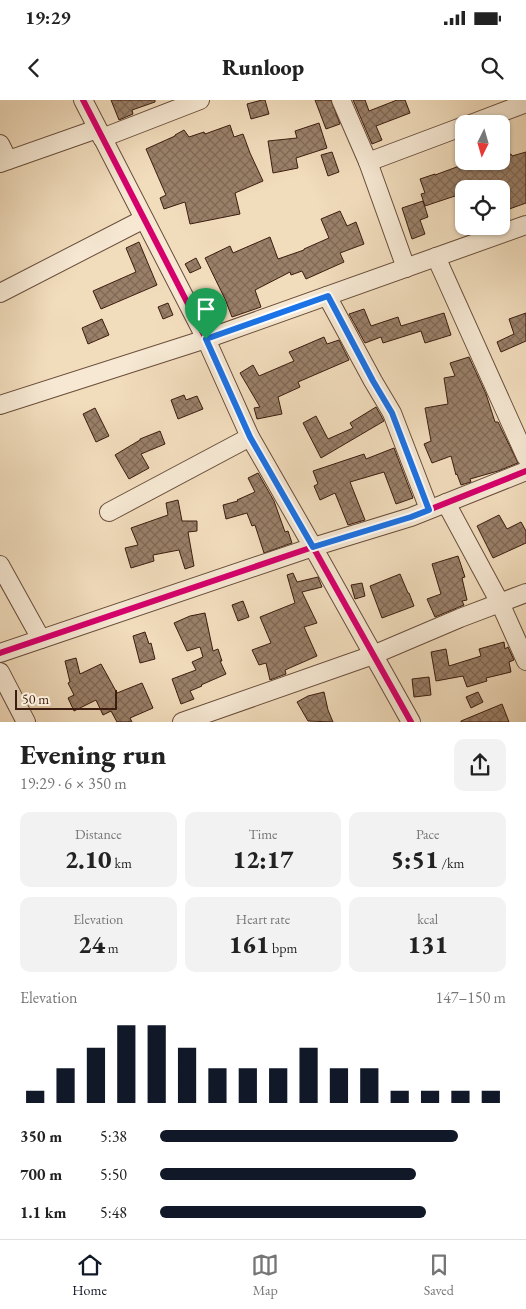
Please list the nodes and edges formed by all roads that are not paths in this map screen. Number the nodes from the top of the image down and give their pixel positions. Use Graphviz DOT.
graph roads {
  1 [pos="83,100"];
  2 [pos="200,100"];
  3 [pos="341,100"];
  4 [pos="526,103"];
  5 [pos="495,115"];
  6 [pos="455,129"];
  7 [pos="100,133"];
  8 [pos="0,144"];
  9 [pos="4,162"];
  10 [pos="368,162"];
  11 [pos="144,219"];
  12 [pos="526,225"];
  13 [pos="436,257"];
  14 [pos="406,268"];
  15 [pos="0,293"];
  16 [pos="328,296"];
  17 [pos="206,339"];
  18 [pos="0,405"];
  19 [pos="250,437"];
  20 [pos="526,457"];
  21 [pos="526,471"];
  22 [pos="446,503"];
  23 [pos="429,510"];
  24 [pos="109,512"];
  25 [pos="313,547"];
  26 [pos="0,565"];
  27 [pos="526,593"];
  28 [pos="500,603"];
  29 [pos="41,639"];
  30 [pos="0,653"];
  31 [pos="373,655"];
  32 [pos="526,661"];
  33 [pos="0,672"];
  34 [pos="26,722"];
  35 [pos="182,722"];
  36 [pos="411,722"];
  1 -- 7 [label="street"];
  2 -- 7 [label="street"];
  3 -- 10 [label="street"];
  4 -- 5 [label="street"];
  6 -- 10 [label="street"];
  7 -- 9 [label="street"];
  7 -- 11 [label="street"];
  8 -- 9 [label="street"];
  10 -- 14 [label="street"];
  11 -- 15 [label="street"];
  11 -- 17 [label="street"];
  12 -- 13 [label="street"];
  13 -- 14 [label="street"];
  13 -- 20 [label="street"];
  14 -- 16 [label="street"];
  16 -- 17 [label="street"];
  16 -- 23 [label="street"];
  17 -- 18 [label="street"];
  17 -- 19 [label="street"];
  19 -- 24 [label="street"];
  19 -- 25 [label="street"];
  21 -- 22 [label="street"];
  22 -- 23 [label="street"];
  22 -- 28 [label="street"];
  23 -- 25 [label="street"];
  25 -- 29 [label="street"];
  25 -- 31 [label="street"];
  26 -- 29 [label="street"];
  27 -- 28 [label="street"];
  28 -- 31 [label="street"];
  28 -- 32 [label="street"];
  29 -- 30 [label="street"];
  31 -- 35 [label="street"];
  31 -- 36 [label="street"];
  33 -- 34 [label="street"];
}
